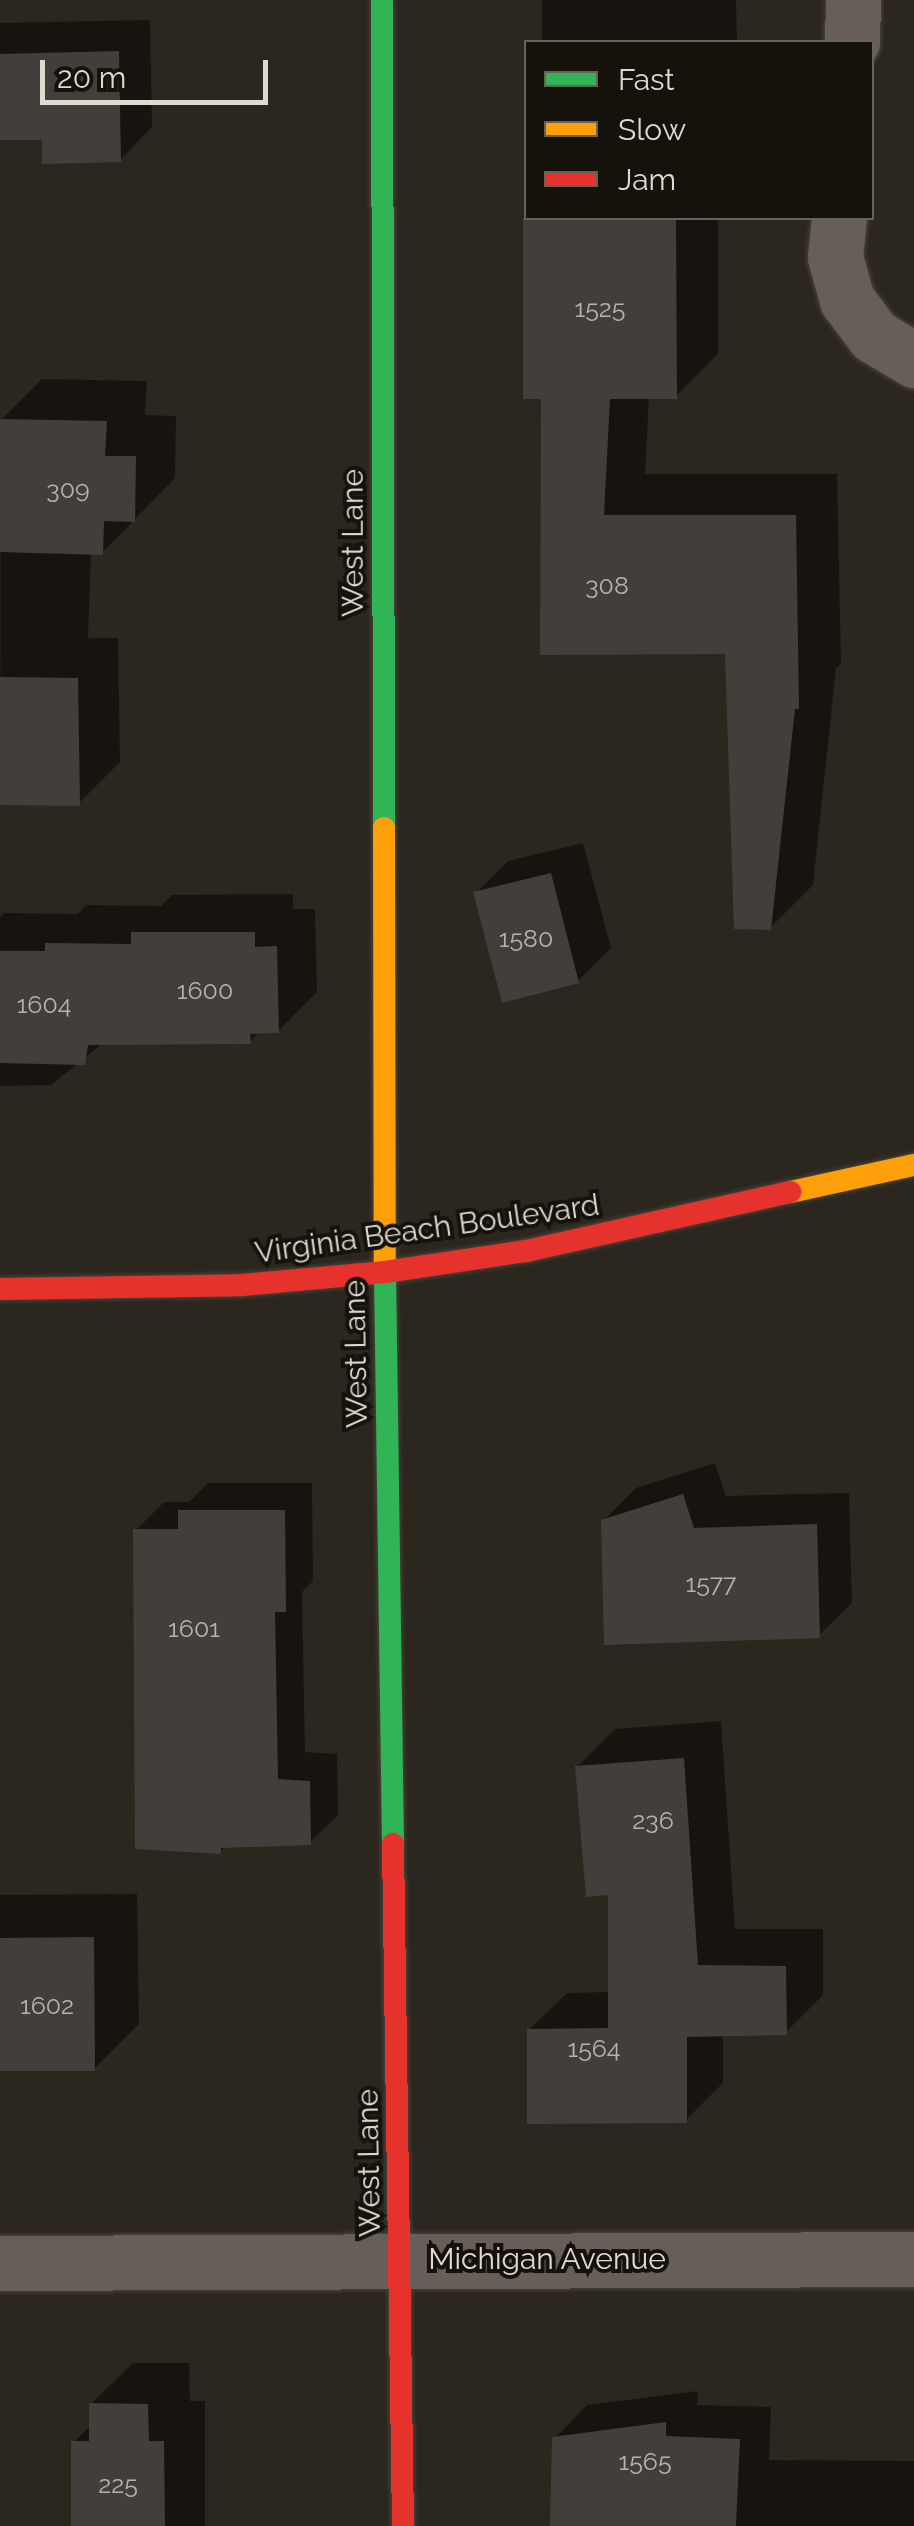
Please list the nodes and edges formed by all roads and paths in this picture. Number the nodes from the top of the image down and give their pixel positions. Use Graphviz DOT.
graph roads {
  1 [pos="382,0"];
  2 [pos="853,0"];
  3 [pos="852,40"];
  4 [pos="839,220"];
  5 [pos="914,360"];
  6 [pos="914,1165"];
  7 [pos="384,1272"];
  8 [pos="0,1290"];
  9 [pos="401,2259"];
  10 [pos="914,2259"];
  11 [pos="0,2262"];
  12 [pos="403,2526"];
  1 -- 7 [label="street, West Lane"];
  2 -- 3 [label="street"];
  4 -- 5 [label="street"];
  6 -- 7 [label="street, Virginia Beach Boulevard"];
  7 -- 8 [label="street, Virginia Beach Boulevard"];
  7 -- 9 [label="street, West Lane"];
  9 -- 10 [label="street, Michigan Avenue"];
  9 -- 11 [label="street, Michigan Avenue"];
  9 -- 12 [label="street, West Lane"];
}
